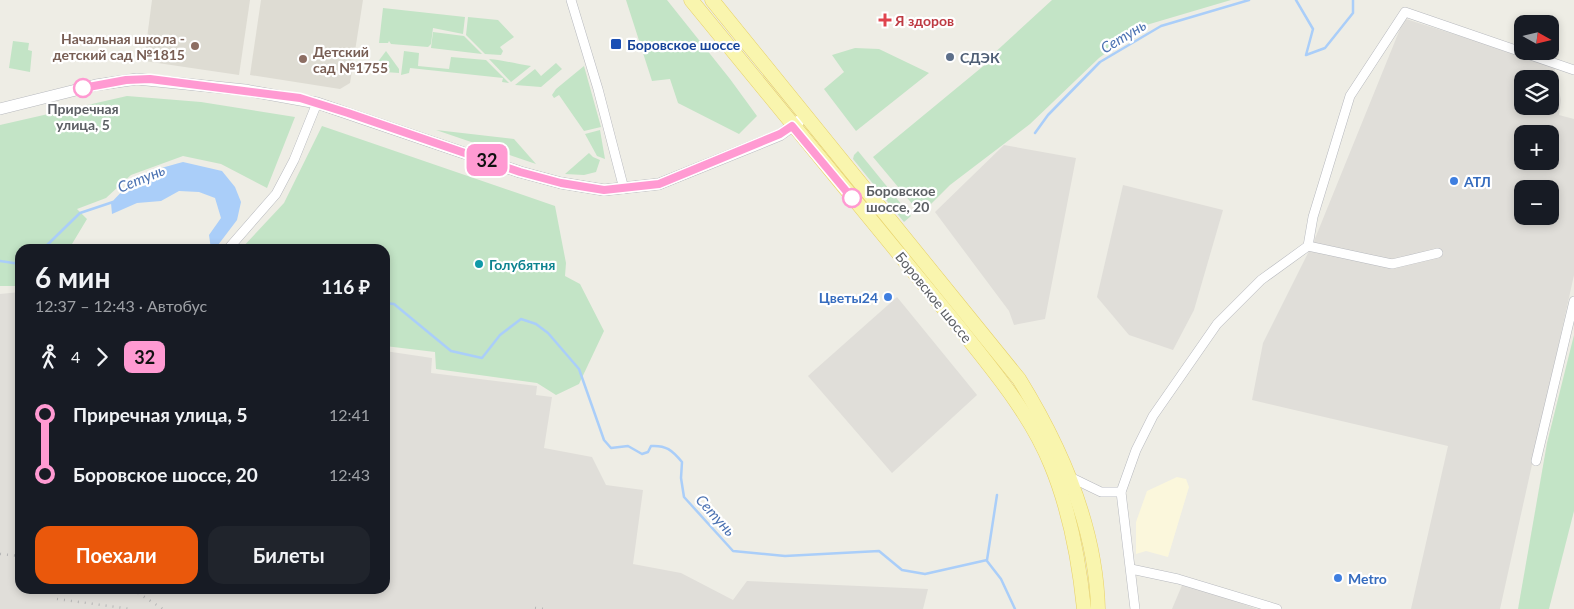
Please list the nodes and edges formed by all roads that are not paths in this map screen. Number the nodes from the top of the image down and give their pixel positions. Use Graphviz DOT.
graph roads {
  1 [pos="571,0"];
  2 [pos="691,0"];
  3 [pos="712,0"];
  4 [pos="1574,70"];
  5 [pos="318,103"];
  6 [pos="0,110"];
  7 [pos="805,116"];
  8 [pos="792,126"];
  9 [pos="624,189"];
  10 [pos="232,244"];
  11 [pos="1308,246"];
  12 [pos="1438,253"];
  13 [pos="1574,301"];
  14 [pos="1536,461"];
  15 [pos="1068,476"];
  16 [pos="1121,492"];
  17 [pos="1131,569"];
  18 [pos="1084,609"];
  19 [pos="1098,609"];
  20 [pos="1135,609"];
  21 [pos="1277,609"];
  1 -- 9 [label="street"];
  2 -- 8 [label="main road, Боровское шоссе"];
  3 -- 7 [label="main road, Боровское шоссе"];
  4 -- 11 [label="street"];
  5 -- 6 [label="street"];
  5 -- 9 [label="street"];
  5 -- 10 [label="street"];
  7 -- 8 [label="street"];
  7 -- 15 [label="main road, Боровское шоссе"];
  8 -- 9 [label="street"];
  8 -- 18 [label="main road, Боровское шоссе"];
  11 -- 12 [label="street"];
  11 -- 16 [label="street"];
  13 -- 14 [label="street"];
  15 -- 16 [label="street"];
  15 -- 19 [label="main road, Боровское шоссе"];
  16 -- 17 [label="street"];
  17 -- 20 [label="street"];
  17 -- 21 [label="street"];
}
